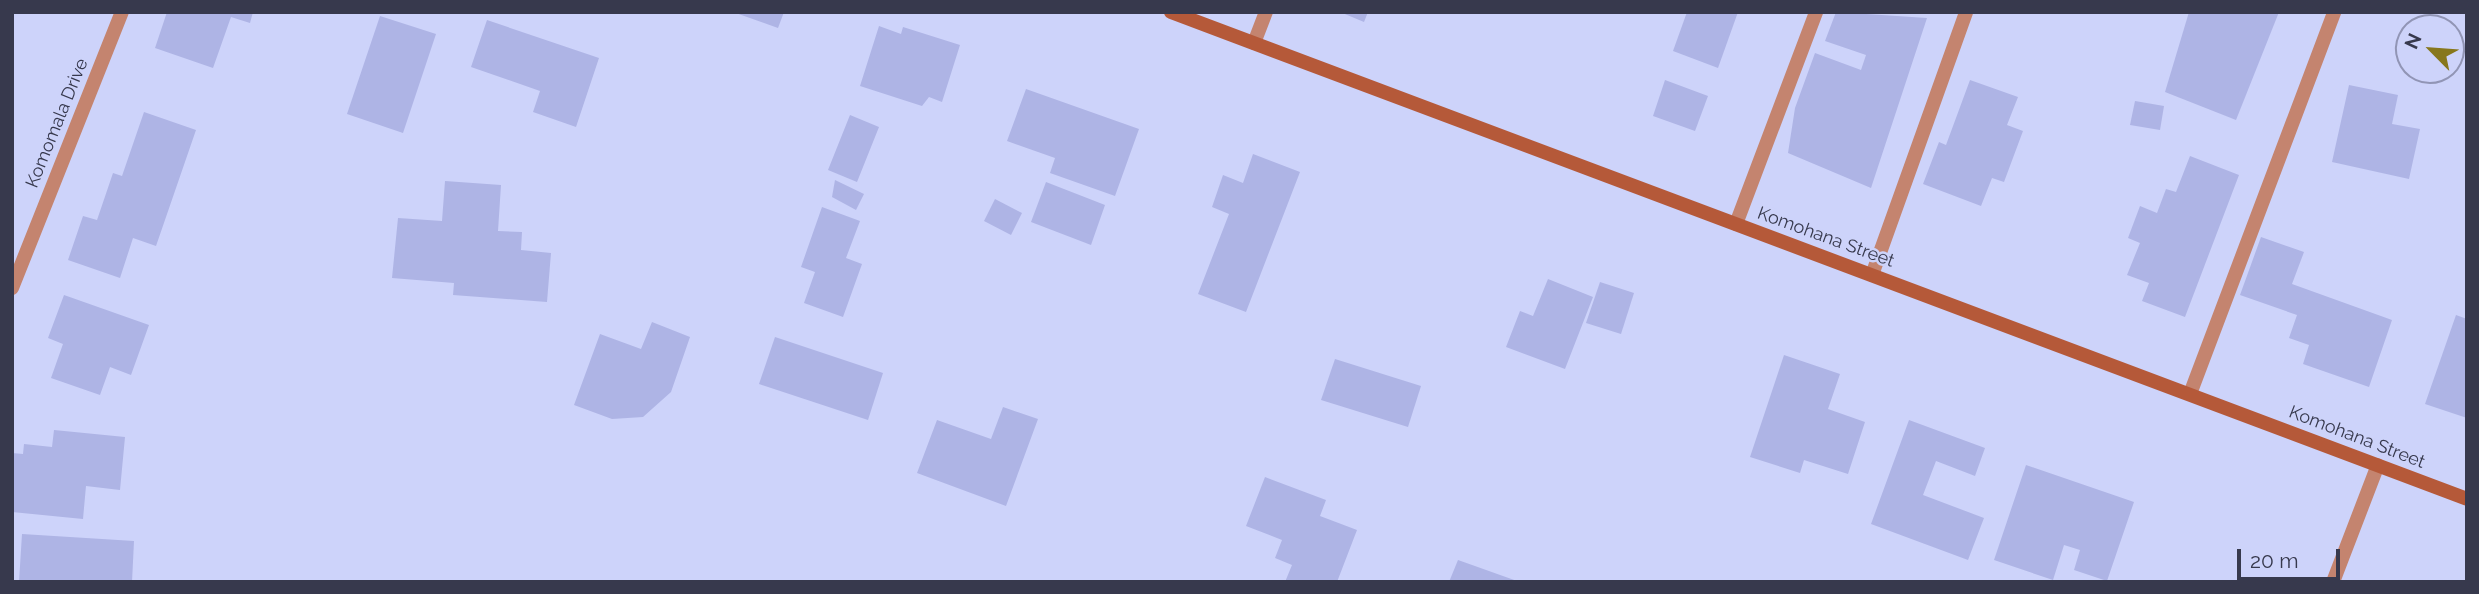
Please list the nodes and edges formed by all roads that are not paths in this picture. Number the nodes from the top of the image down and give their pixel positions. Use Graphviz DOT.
graph roads {
  1 [pos="122,12"];
  2 [pos="1171,12"];
  3 [pos="1266,12"];
  4 [pos="1816,12"];
  5 [pos="1966,12"];
  6 [pos="2334,12"];
  7 [pos="1254,43"];
  8 [pos="1736,224"];
  9 [pos="1872,275"];
  10 [pos="12,288"];
  11 [pos="2190,394"];
  12 [pos="2378,465"];
  13 [pos="2467,499"];
  14 [pos="2333,582"];
  1 -- 10 [label="street, Komomala Drive"];
  2 -- 7 [label="street, Komohana Street"];
  3 -- 7 [label="street"];
  4 -- 8 [label="street"];
  5 -- 9 [label="street"];
  6 -- 11 [label="street"];
  7 -- 8 [label="street, Komohana Street"];
  8 -- 9 [label="street, Komohana Street"];
  9 -- 11 [label="street, Komohana Street"];
  11 -- 12 [label="street, Komohana Street"];
  12 -- 13 [label="street, Komohana Street"];
  12 -- 14 [label="street"];
}
